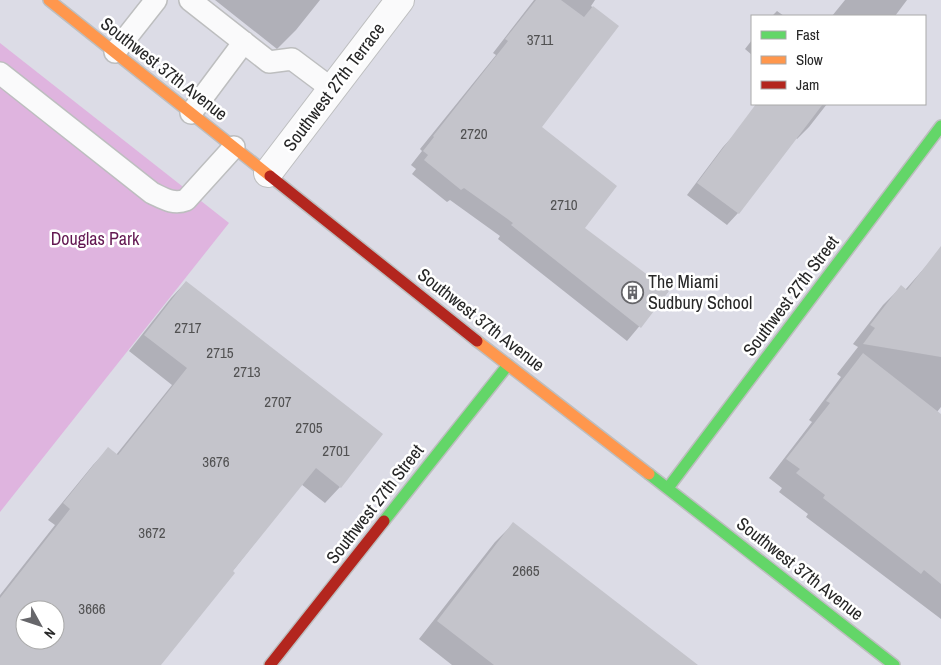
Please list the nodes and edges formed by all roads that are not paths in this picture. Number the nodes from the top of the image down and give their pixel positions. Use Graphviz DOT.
graph roads {
  1 [pos="49,0"];
  2 [pos="156,0"];
  3 [pos="190,0"];
  4 [pos="400,0"];
  5 [pos="244,42"];
  6 [pos="115,52"];
  7 [pos="0,73"];
  8 [pos="332,89"];
  9 [pos="191,113"];
  10 [pos="941,126"];
  11 [pos="234,147"];
  12 [pos="268,173"];
  13 [pos="508,365"];
  14 [pos="668,488"];
  15 [pos="270,665"];
  16 [pos="894,665"];
  1 -- 6 [label="main road, Southwest 37th Avenue"];
  2 -- 6 [label="lane"];
  3 -- 5 [label="lane"];
  4 -- 8 [label="street, Southwest 27th Terrace"];
  5 -- 8 [label="lane"];
  5 -- 9 [label="lane"];
  6 -- 9 [label="main road, Southwest 37th Avenue"];
  7 -- 11 [label="lane"];
  8 -- 12 [label="street, Southwest 27th Terrace"];
  9 -- 11 [label="main road, Southwest 37th Avenue"];
  10 -- 14 [label="main road, Southwest 27th Street"];
  11 -- 12 [label="main road, Southwest 37th Avenue"];
  12 -- 13 [label="main road, Southwest 37th Avenue"];
  13 -- 14 [label="main road, Southwest 37th Avenue"];
  13 -- 15 [label="main road, Southwest 27th Street"];
  14 -- 16 [label="main road, Southwest 37th Avenue"];
}
